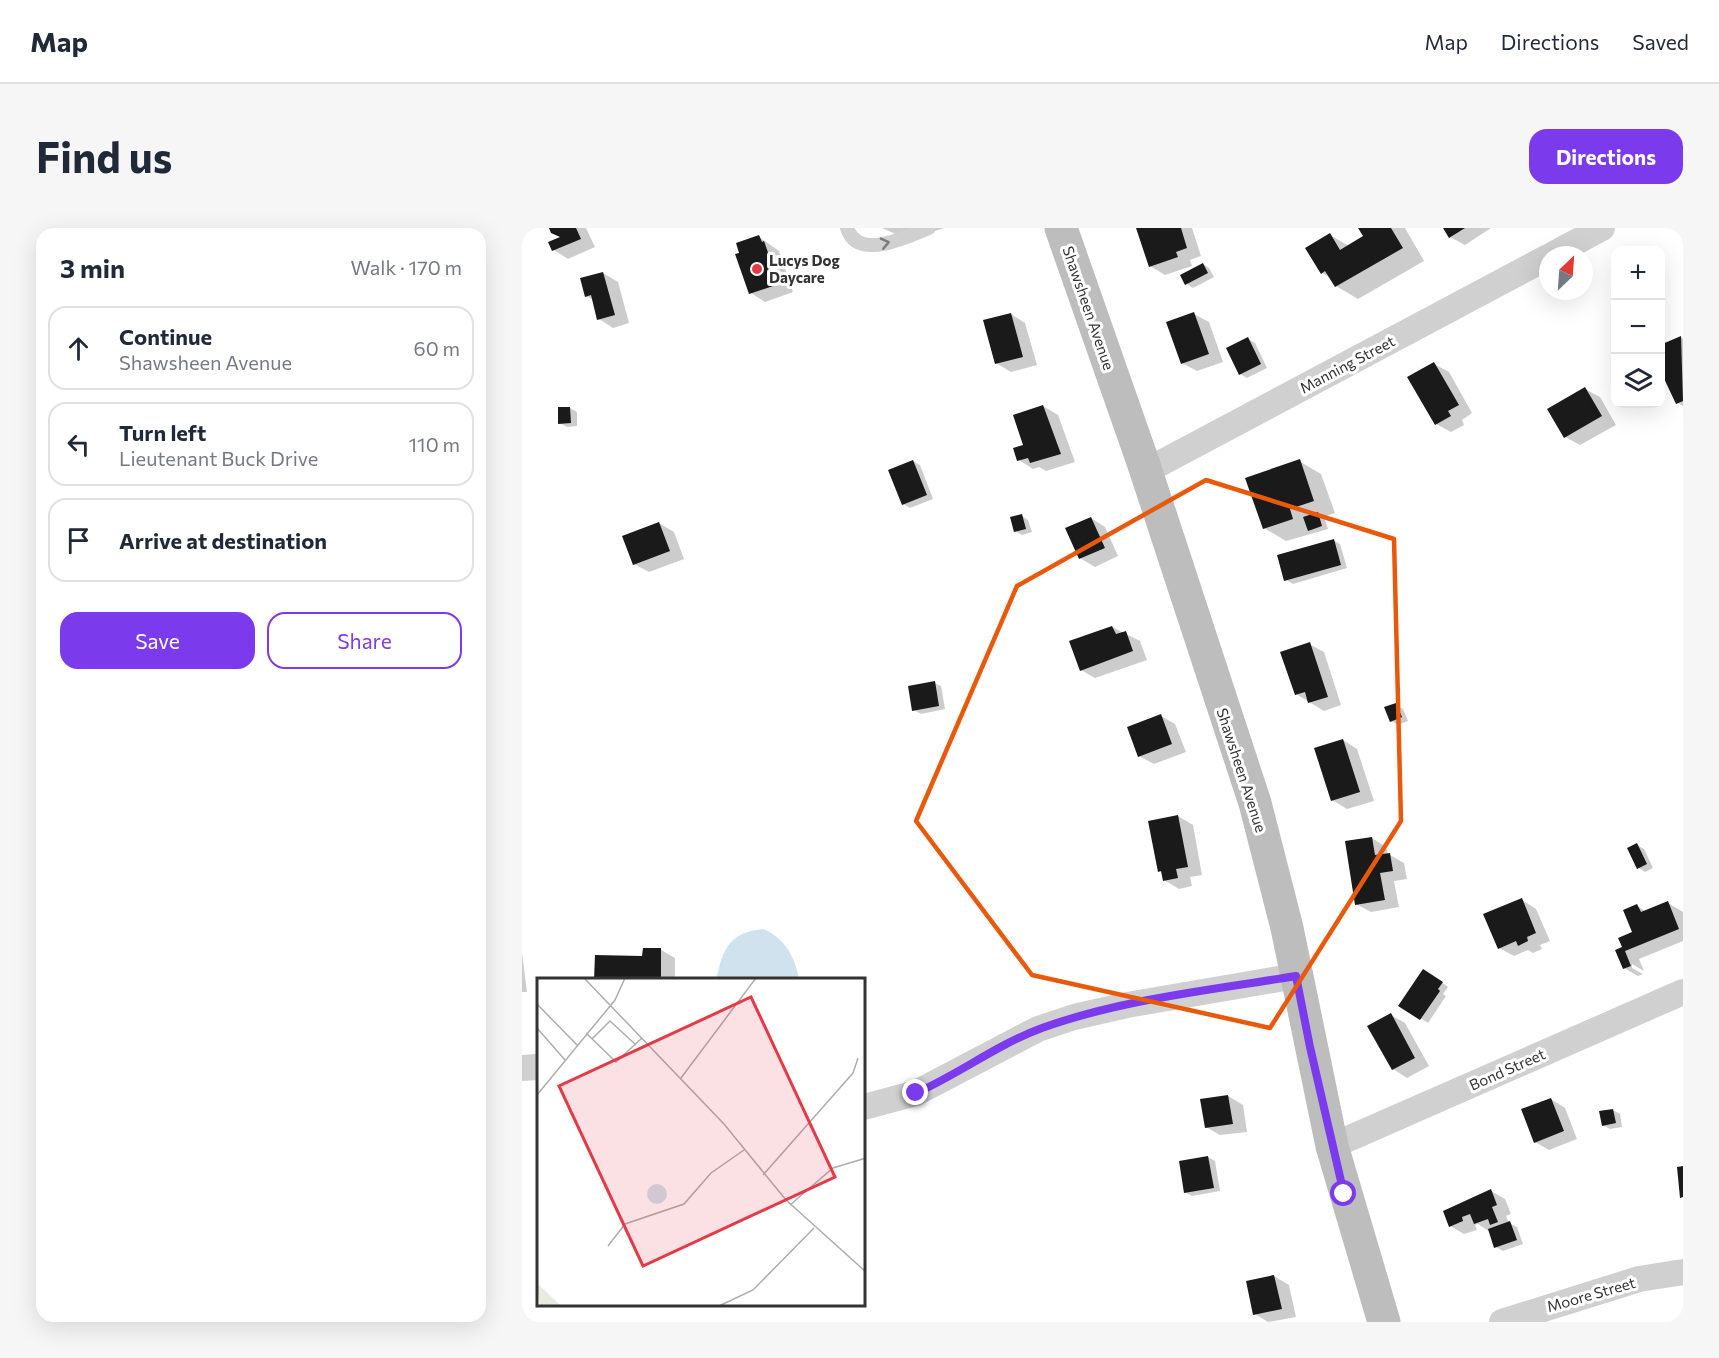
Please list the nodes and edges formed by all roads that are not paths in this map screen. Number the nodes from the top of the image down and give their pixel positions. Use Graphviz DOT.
graph roads {
  1 [pos="847,228"];
  2 [pos="929,228"];
  3 [pos="1061,228"];
  4 [pos="1602,228"];
  5 [pos="1569,246"];
  6 [pos="1539,262"];
  7 [pos="1146,471"];
  8 [pos="1296,976"];
  9 [pos="1683,992"];
  10 [pos="537,1067"];
  11 [pos="522,1068"];
  12 [pos="866,1106"];
  13 [pos="1332,1146"];
  14 [pos="1683,1272"];
  15 [pos="1384,1322"];
  16 [pos="1502,1322"];
  1 -- 2 [label="lane, one-way"];
  3 -- 7 [label="main road, Shawsheen Avenue"];
  4 -- 5 [label="street, Manning Street"];
  6 -- 7 [label="street, Manning Street"];
  7 -- 8 [label="main road, Shawsheen Avenue"];
  8 -- 12 [label="street"];
  8 -- 13 [label="main road, Shawsheen Avenue"];
  9 -- 13 [label="street, Bond Street"];
  10 -- 11 [label="street"];
  13 -- 15 [label="main road, Shawsheen Avenue"];
  14 -- 16 [label="street, Moore Street"];
}
